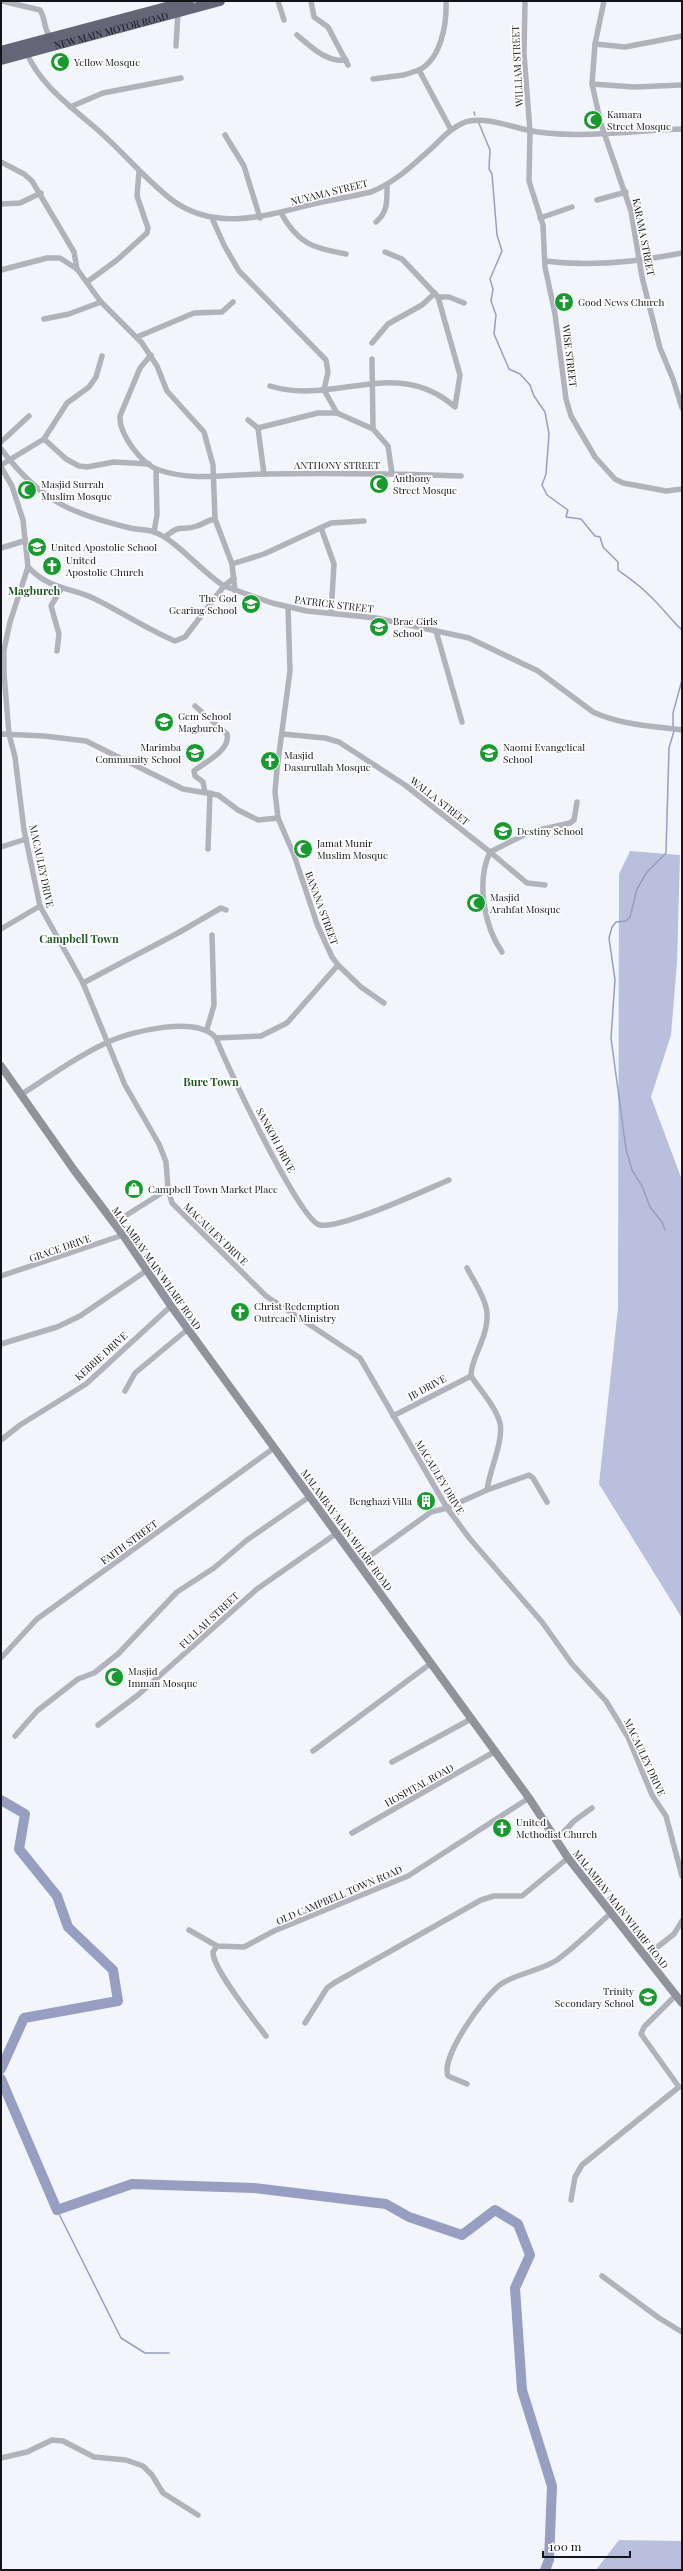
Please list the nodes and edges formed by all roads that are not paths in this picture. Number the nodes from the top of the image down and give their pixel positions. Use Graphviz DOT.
graph roads {
  1 [pos="2,1"];
  2 [pos="189,1"];
  3 [pos="218,1"];
  4 [pos="278,1"];
  5 [pos="311,1"];
  6 [pos="446,1"];
  7 [pos="525,1"];
  8 [pos="604,1"];
  9 [pos="178,12"];
  10 [pos="284,20"];
  11 [pos="297,34"];
  12 [pos="682,36"];
  13 [pos="51,38"];
  14 [pos="595,44"];
  15 [pos="176,46"];
  16 [pos="26,49"];
  17 [pos="1,51"];
  18 [pos="1,60"];
  19 [pos="419,70"];
  20 [pos="181,78"];
  21 [pos="373,79"];
  22 [pos="592,84"];
  23 [pos="682,85"];
  24 [pos="70,107"];
  25 [pos="450,128"];
  26 [pos="682,129"];
  27 [pos="530,131"];
  28 [pos="605,133"];
  29 [pos="225,136"];
  30 [pos="1,162"];
  31 [pos="138,172"];
  32 [pos="387,186"];
  33 [pos="626,192"];
  34 [pos="41,193"];
  35 [pos="597,200"];
  36 [pos="1,204"];
  37 [pos="572,208"];
  38 [pos="281,213"];
  39 [pos="212,218"];
  40 [pos="260,218"];
  41 [pos="540,218"];
  42 [pos="376,222"];
  43 [pos="385,252"];
  44 [pos="682,253"];
  45 [pos="346,254"];
  46 [pos="638,260"];
  47 [pos="545,261"];
  48 [pos="77,268"];
  49 [pos="1,270"];
  50 [pos="88,282"];
  51 [pos="437,295"];
  52 [pos="101,302"];
  53 [pos="233,302"];
  54 [pos="464,303"];
  55 [pos="44,319"];
  56 [pos="137,337"];
  57 [pos="372,343"];
  58 [pos="151,355"];
  59 [pos="102,356"];
  60 [pos="372,358"];
  61 [pos="372,382"];
  62 [pos="270,386"];
  63 [pos="324,390"];
  64 [pos="682,408"];
  65 [pos="337,413"];
  66 [pos="29,416"];
  67 [pos="248,420"];
  68 [pos="258,428"];
  69 [pos="373,429"];
  70 [pos="44,439"];
  71 [pos="1,442"];
  72 [pos="1,449"];
  73 [pos="9,459"];
  74 [pos="149,464"];
  75 [pos="1,466"];
  76 [pos="156,470"];
  77 [pos="264,474"];
  78 [pos="392,474"];
  79 [pos="214,475"];
  80 [pos="461,476"];
  81 [pos="682,489"];
  82 [pos="215,519"];
  83 [pos="364,521"];
  84 [pos="321,528"];
  85 [pos="154,532"];
  86 [pos="165,537"];
  87 [pos="24,541"];
  88 [pos="1,548"];
  89 [pos="232,564"];
  90 [pos="28,567"];
  91 [pos="234,578"];
  92 [pos="224,586"];
  93 [pos="61,589"];
  94 [pos="235,591"];
  95 [pos="288,607"];
  96 [pos="331,613"];
  97 [pos="436,631"];
  98 [pos="57,651"];
  99 [pos="3,703"];
  100 [pos="195,706"];
  101 [pos="462,722"];
  102 [pos="680,730"];
  103 [pos="1,734"];
  104 [pos="9,734"];
  105 [pos="282,734"];
  106 [pos="208,793"];
  107 [pos="577,802"];
  108 [pos="278,818"];
  109 [pos="26,840"];
  110 [pos="1,848"];
  111 [pos="208,849"];
  112 [pos="490,852"];
  113 [pos="545,885"];
  114 [pos="40,906"];
  115 [pos="226,910"];
  116 [pos="1,929"];
  117 [pos="212,935"];
  118 [pos="502,952"];
  119 [pos="338,965"];
  120 [pos="83,983"];
  121 [pos="384,1003"];
  122 [pos="206,1029"];
  123 [pos="216,1038"];
  124 [pos="106,1042"];
  125 [pos="1,1066"];
  126 [pos="22,1094"];
  127 [pos="449,1180"];
  128 [pos="168,1190"];
  129 [pos="114,1223"];
  130 [pos="123,1235"];
  131 [pos="467,1268"];
  132 [pos="146,1271"];
  133 [pos="1,1276"];
  134 [pos="171,1306"];
  135 [pos="188,1329"];
  136 [pos="1,1344"];
  137 [pos="471,1376"];
  138 [pos="125,1392"];
  139 [pos="393,1416"];
  140 [pos="1,1440"];
  141 [pos="274,1448"];
  142 [pos="487,1490"];
  143 [pos="309,1497"];
  144 [pos="547,1502"];
  145 [pos="446,1508"];
  146 [pos="337,1533"];
  147 [pos="360,1563"];
  148 [pos="1,1658"];
  149 [pos="430,1664"];
  150 [pos="471,1719"];
  151 [pos="98,1725"];
  152 [pos="15,1736"];
  153 [pos="312,1751"];
  154 [pos="494,1752"];
  155 [pos="392,1762"];
  156 [pos="529,1798"];
  157 [pos="592,1808"];
  158 [pos="352,1833"];
  159 [pos="556,1840"];
  160 [pos="568,1858"];
  161 [pos="682,1876"];
  162 [pos="612,1912"];
  163 [pos="682,1921"];
  164 [pos="189,1930"];
  165 [pos="217,1946"];
  166 [pos="646,1956"];
  167 [pos="676,1995"];
  168 [pos="682,2003"];
  169 [pos="305,2023"];
  170 [pos="266,2036"];
  171 [pos="467,2084"];
  172 [pos="680,2089"];
  173 [pos="571,2200"];
  174 [pos="602,2276"];
  175 [pos="682,2332"];
  176 [pos="1,2458"];
  177 [pos="198,2515"];
  1 -- 13 [label="street"];
  2 -- 13 [label="highway, NEW MAIN MOTOR ROAD"];
  3 -- 9 [label="highway, NEW MAIN MOTOR ROAD"];
  4 -- 10 [label="street"];
  5 -- 11 [label="street"];
  6 -- 19 [label="street"];
  7 -- 27 [label="street, WILLIAM STREET"];
  8 -- 14 [label="street, KARAMA STREET"];
  9 -- 15 [label="street"];
  9 -- 16 [label="highway, NEW MAIN MOTOR ROAD"];
  12 -- 14 [label="street"];
  13 -- 16 [label="highway, NEW MAIN MOTOR ROAD"];
  14 -- 22 [label="street, KARAMA STREET"];
  16 -- 17 [label="highway, NEW MAIN MOTOR ROAD"];
  16 -- 18 [label="highway, NEW MAIN MOTOR ROAD"];
  16 -- 24 [label="street, NUYAMA STREET"];
  19 -- 21 [label="street"];
  19 -- 25 [label="street"];
  20 -- 24 [label="street"];
  22 -- 23 [label="street"];
  22 -- 28 [label="street, KARAMA STREET"];
  24 -- 31 [label="street, NUYAMA STREET"];
  25 -- 27 [label="street, NUYAMA STREET"];
  25 -- 32 [label="street, NUYAMA STREET"];
  26 -- 28 [label="street, NUYAMA STREET"];
  27 -- 28 [label="street, NUYAMA STREET"];
  27 -- 41 [label="street, WISE STREET"];
  28 -- 33 [label="street, KARAMA STREET"];
  29 -- 40 [label="street"];
  30 -- 34 [label="street"];
  31 -- 39 [label="street, NUYAMA STREET"];
  31 -- 50 [label="street"];
  32 -- 38 [label="street, NUYAMA STREET"];
  32 -- 42 [label="street"];
  33 -- 35 [label="street"];
  33 -- 46 [label="street, KARAMA STREET"];
  34 -- 36 [label="street"];
  34 -- 48 [label="street"];
  37 -- 41 [label="street"];
  38 -- 40 [label="street, NUYAMA STREET"];
  38 -- 45 [label="street"];
  39 -- 40 [label="street, NUYAMA STREET"];
  39 -- 63 [label="street"];
  41 -- 47 [label="street, WISE STREET"];
  43 -- 51 [label="street"];
  44 -- 46 [label="street"];
  46 -- 47 [label="street"];
  46 -- 64 [label="street, KARAMA STREET"];
  47 -- 81 [label="street, WISE STREET"];
  48 -- 49 [label="street"];
  48 -- 50 [label="street"];
  50 -- 52 [label="street"];
  51 -- 54 [label="street"];
  51 -- 57 [label="street"];
  51 -- 61 [label="street"];
  52 -- 55 [label="street"];
  52 -- 56 [label="street"];
  53 -- 56 [label="street"];
  56 -- 58 [label="street"];
  58 -- 74 [label="street"];
  58 -- 79 [label="street"];
  59 -- 70 [label="street"];
  60 -- 61 [label="street"];
  61 -- 63 [label="street"];
  61 -- 69 [label="street"];
  62 -- 63 [label="street"];
  63 -- 65 [label="street"];
  65 -- 68 [label="street"];
  65 -- 69 [label="street"];
  66 -- 71 [label="street"];
  67 -- 68 [label="street"];
  68 -- 77 [label="street"];
  69 -- 78 [label="street"];
  70 -- 73 [label="street"];
  70 -- 74 [label="street"];
  72 -- 73 [label="street, PATRICK STREET"];
  73 -- 75 [label="street"];
  73 -- 85 [label="street, PATRICK STREET"];
  74 -- 76 [label="street"];
  75 -- 87 [label="street, MACAULEY DRIVE"];
  76 -- 79 [label="street, ANTHONY STREET"];
  76 -- 85 [label="street"];
  77 -- 78 [label="street, ANTHONY STREET"];
  77 -- 79 [label="street, ANTHONY STREET"];
  78 -- 80 [label="street, ANTHONY STREET"];
  79 -- 82 [label="street"];
  82 -- 86 [label="street"];
  82 -- 89 [label="street"];
  83 -- 84 [label="street"];
  84 -- 89 [label="street"];
  84 -- 96 [label="street"];
  85 -- 86 [label="street, PATRICK STREET"];
  86 -- 92 [label="street, PATRICK STREET"];
  87 -- 88 [label="street"];
  87 -- 90 [label="street, MACAULEY DRIVE"];
  89 -- 91 [label="street"];
  90 -- 93 [label="street"];
  90 -- 99 [label="street, MACAULEY DRIVE"];
  91 -- 92 [label="street"];
  91 -- 94 [label="street"];
  92 -- 93 [label="street"];
  92 -- 94 [label="street, PATRICK STREET"];
  93 -- 98 [label="street"];
  94 -- 95 [label="street, PATRICK STREET"];
  95 -- 96 [label="street, PATRICK STREET"];
  95 -- 105 [label="street, BANANA STREET"];
  96 -- 97 [label="street, PATRICK STREET"];
  97 -- 101 [label="street"];
  97 -- 102 [label="street, PATRICK STREET"];
  99 -- 104 [label="street, MACAULEY DRIVE"];
  100 -- 106 [label="street"];
  103 -- 104 [label="street"];
  104 -- 106 [label="street"];
  104 -- 109 [label="street, MACAULEY DRIVE"];
  105 -- 108 [label="street, BANANA STREET"];
  105 -- 112 [label="street, WALLA STREET"];
  106 -- 108 [label="street"];
  106 -- 111 [label="street"];
  107 -- 112 [label="street"];
  108 -- 119 [label="street, BANANA STREET"];
  109 -- 110 [label="street"];
  109 -- 114 [label="street, MACAULEY DRIVE"];
  112 -- 113 [label="street, WALLA STREET"];
  112 -- 118 [label="street"];
  114 -- 116 [label="street"];
  114 -- 120 [label="street, MACAULEY DRIVE"];
  115 -- 120 [label="street"];
  117 -- 122 [label="street"];
  119 -- 121 [label="street, BANANA STREET"];
  119 -- 123 [label="street"];
  120 -- 124 [label="street, MACAULEY DRIVE"];
  122 -- 123 [label="street, SANKOH DRIVE"];
  122 -- 124 [label="street"];
  123 -- 127 [label="street, SANKOH DRIVE"];
  124 -- 126 [label="street"];
  124 -- 128 [label="street, MACAULEY DRIVE"];
  125 -- 126 [label="street, MALAMBAY MAIN WHARF ROAD"];
  126 -- 129 [label="street, MALAMBAY MAIN WHARF ROAD"];
  128 -- 129 [label="street"];
  128 -- 139 [label="street, MACAULEY DRIVE"];
  129 -- 130 [label="street, MALAMBAY MAIN WHARF ROAD"];
  130 -- 132 [label="street, MALAMBAY MAIN WHARF ROAD"];
  130 -- 133 [label="street, GRACE DRIVE"];
  131 -- 137 [label="street"];
  132 -- 134 [label="street, MALAMBAY MAIN WHARF ROAD"];
  132 -- 136 [label="street"];
  134 -- 135 [label="street, MALAMBAY MAIN WHARF ROAD"];
  134 -- 140 [label="street, KEBBIE DRIVE"];
  135 -- 138 [label="street"];
  135 -- 141 [label="street, MALAMBAY MAIN WHARF ROAD"];
  137 -- 139 [label="street, JB DRIVE"];
  137 -- 142 [label="street"];
  139 -- 145 [label="street, MACAULEY DRIVE"];
  141 -- 143 [label="street, MALAMBAY MAIN WHARF ROAD"];
  141 -- 148 [label="street, FAITH STREET"];
  142 -- 144 [label="street"];
  142 -- 145 [label="street"];
  143 -- 146 [label="street, MALAMBAY MAIN WHARF ROAD"];
  143 -- 152 [label="street"];
  145 -- 147 [label="street"];
  145 -- 161 [label="street, MACAULEY DRIVE"];
  146 -- 147 [label="street, MALAMBAY MAIN WHARF ROAD"];
  146 -- 151 [label="street, FULLAH STREET"];
  147 -- 149 [label="street, MALAMBAY MAIN WHARF ROAD"];
  149 -- 150 [label="street, MALAMBAY MAIN WHARF ROAD"];
  149 -- 153 [label="street"];
  150 -- 154 [label="street, MALAMBAY MAIN WHARF ROAD"];
  150 -- 155 [label="street"];
  154 -- 156 [label="street, MALAMBAY MAIN WHARF ROAD"];
  154 -- 158 [label="street, HOSPITAL ROAD"];
  156 -- 159 [label="street, MALAMBAY MAIN WHARF ROAD"];
  156 -- 165 [label="street, OLD CAMPBELL TOWN ROAD"];
  157 -- 159 [label="street"];
  159 -- 160 [label="street, MALAMBAY MAIN WHARF ROAD"];
  160 -- 162 [label="street, MALAMBAY MAIN WHARF ROAD"];
  160 -- 169 [label="street"];
  162 -- 166 [label="street, MALAMBAY MAIN WHARF ROAD"];
  162 -- 171 [label="street"];
  163 -- 166 [label="street"];
  164 -- 165 [label="street, OLD CAMPBELL TOWN ROAD"];
  165 -- 170 [label="street"];
  166 -- 167 [label="street, MALAMBAY MAIN WHARF ROAD"];
  167 -- 168 [label="street, MALAMBAY MAIN WHARF ROAD"];
  167 -- 172 [label="street"];
  172 -- 173 [label="street"];
  174 -- 175 [label="street"];
  176 -- 177 [label="street"];
}
